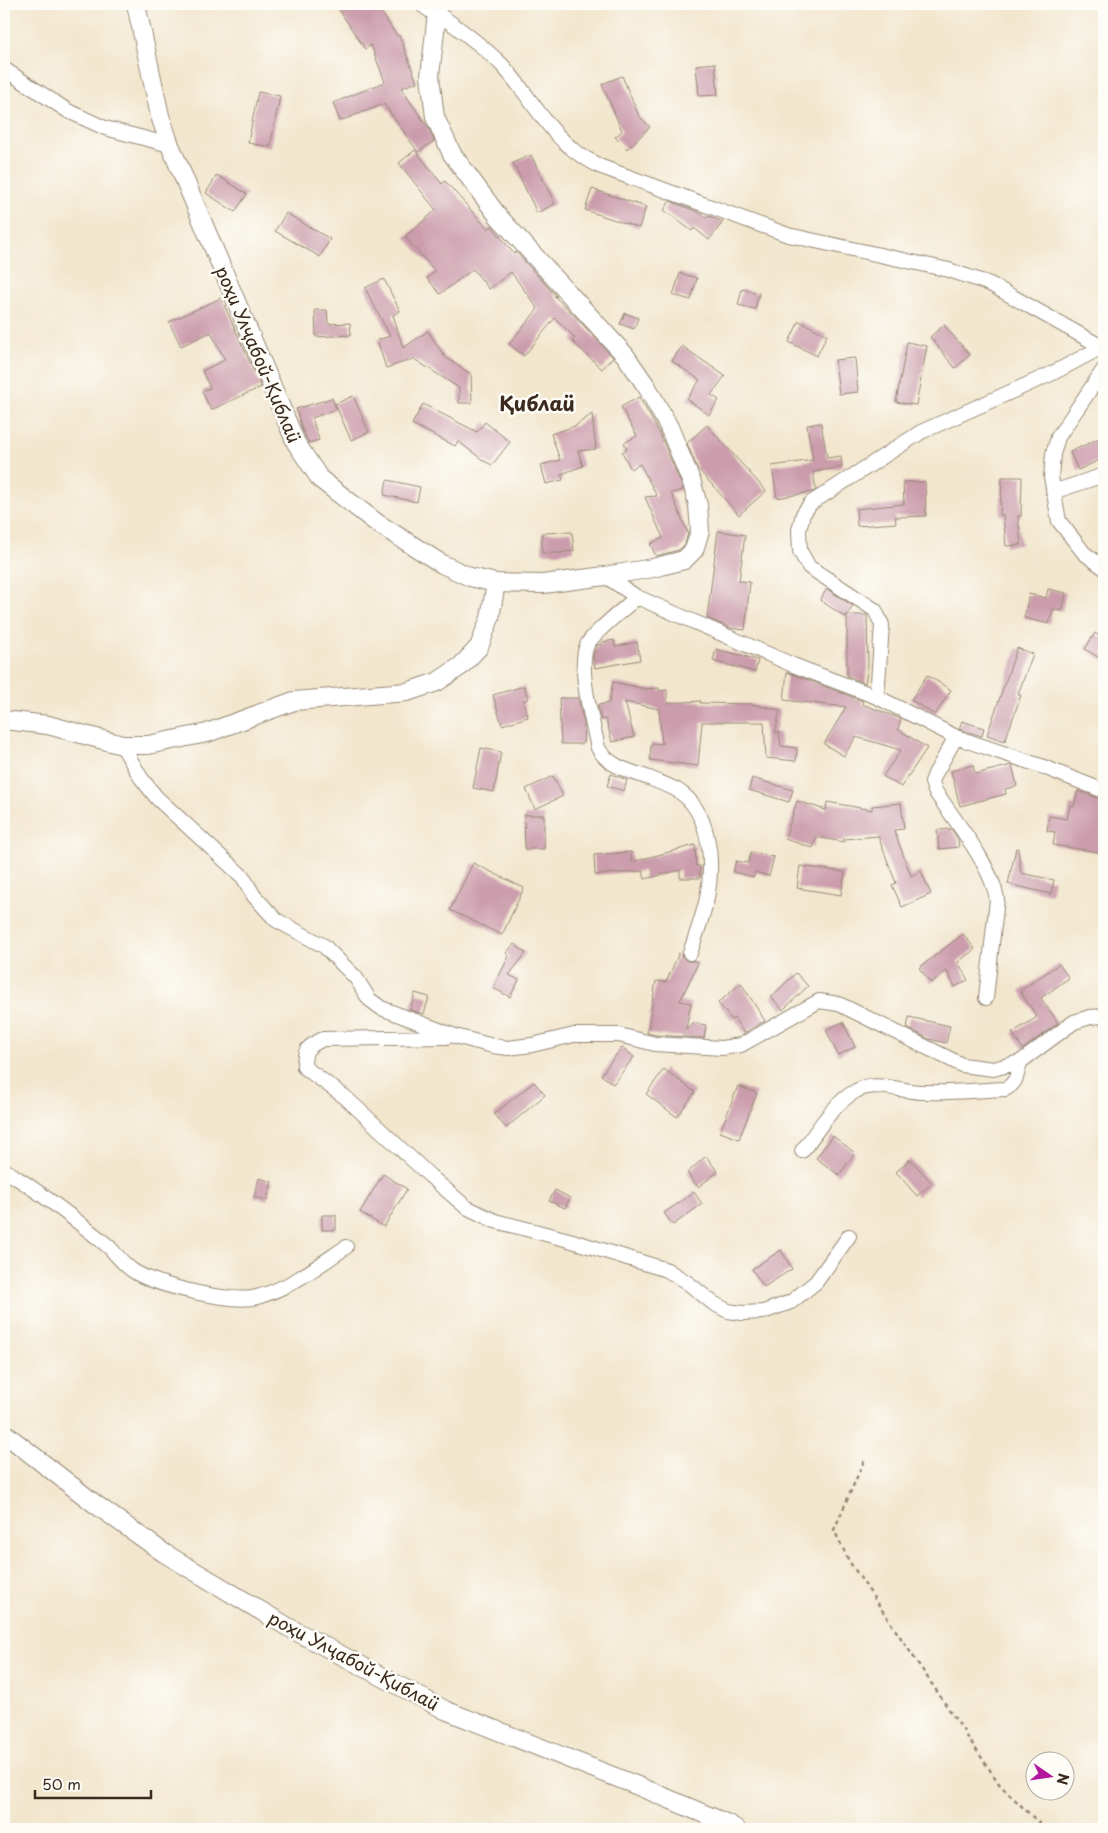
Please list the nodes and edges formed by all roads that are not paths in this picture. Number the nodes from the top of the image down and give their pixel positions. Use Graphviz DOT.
graph roads {
  1 [pos="136,4"];
  2 [pos="430,8"];
  3 [pos="4,69"];
  4 [pos="170,145"];
  5 [pos="1103,348"];
  6 [pos="1104,369"];
  7 [pos="1104,476"];
  8 [pos="1053,492"];
  9 [pos="1104,568"];
  10 [pos="604,576"];
  11 [pos="496,583"];
  12 [pos="637,597"];
  13 [pos="877,697"];
  14 [pos="4,720"];
  15 [pos="956,738"];
  16 [pos="122,745"];
  17 [pos="1104,791"];
  18 [pos="690,953"];
  19 [pos="986,998"];
  20 [pos="1104,1016"];
  21 [pos="456,1036"];
  22 [pos="1020,1062"];
  23 [pos="802,1151"];
  24 [pos="4,1170"];
  25 [pos="849,1236"];
  26 [pos="346,1247"];
  27 [pos="4,1433"];
  28 [pos="736,1829"];
  1 -- 4 [label="street, роҳи Улҷабой-Қиблаӣ"];
  2 -- 5 [label="street"];
  2 -- 10 [label="street, роҳи Улҷабой-Қиблаӣ"];
  3 -- 4 [label="street"];
  4 -- 11 [label="street, роҳи Улҷабой-Қиблаӣ"];
  5 -- 13 [label="street"];
  6 -- 8 [label="street"];
  7 -- 8 [label="street"];
  8 -- 9 [label="street"];
  10 -- 11 [label="street, роҳи Улҷабой-Қиблаӣ"];
  10 -- 12 [label="street"];
  11 -- 16 [label="street"];
  12 -- 13 [label="street"];
  12 -- 18 [label="street"];
  13 -- 15 [label="street"];
  14 -- 16 [label="street"];
  15 -- 17 [label="street"];
  15 -- 19 [label="street"];
  16 -- 21 [label="street"];
  20 -- 22 [label="street"];
  21 -- 22 [label="street"];
  21 -- 25 [label="street"];
  22 -- 23 [label="street"];
  24 -- 26 [label="street"];
  27 -- 28 [label="street, роҳи Улҷабой-Қиблаӣ"];
}
